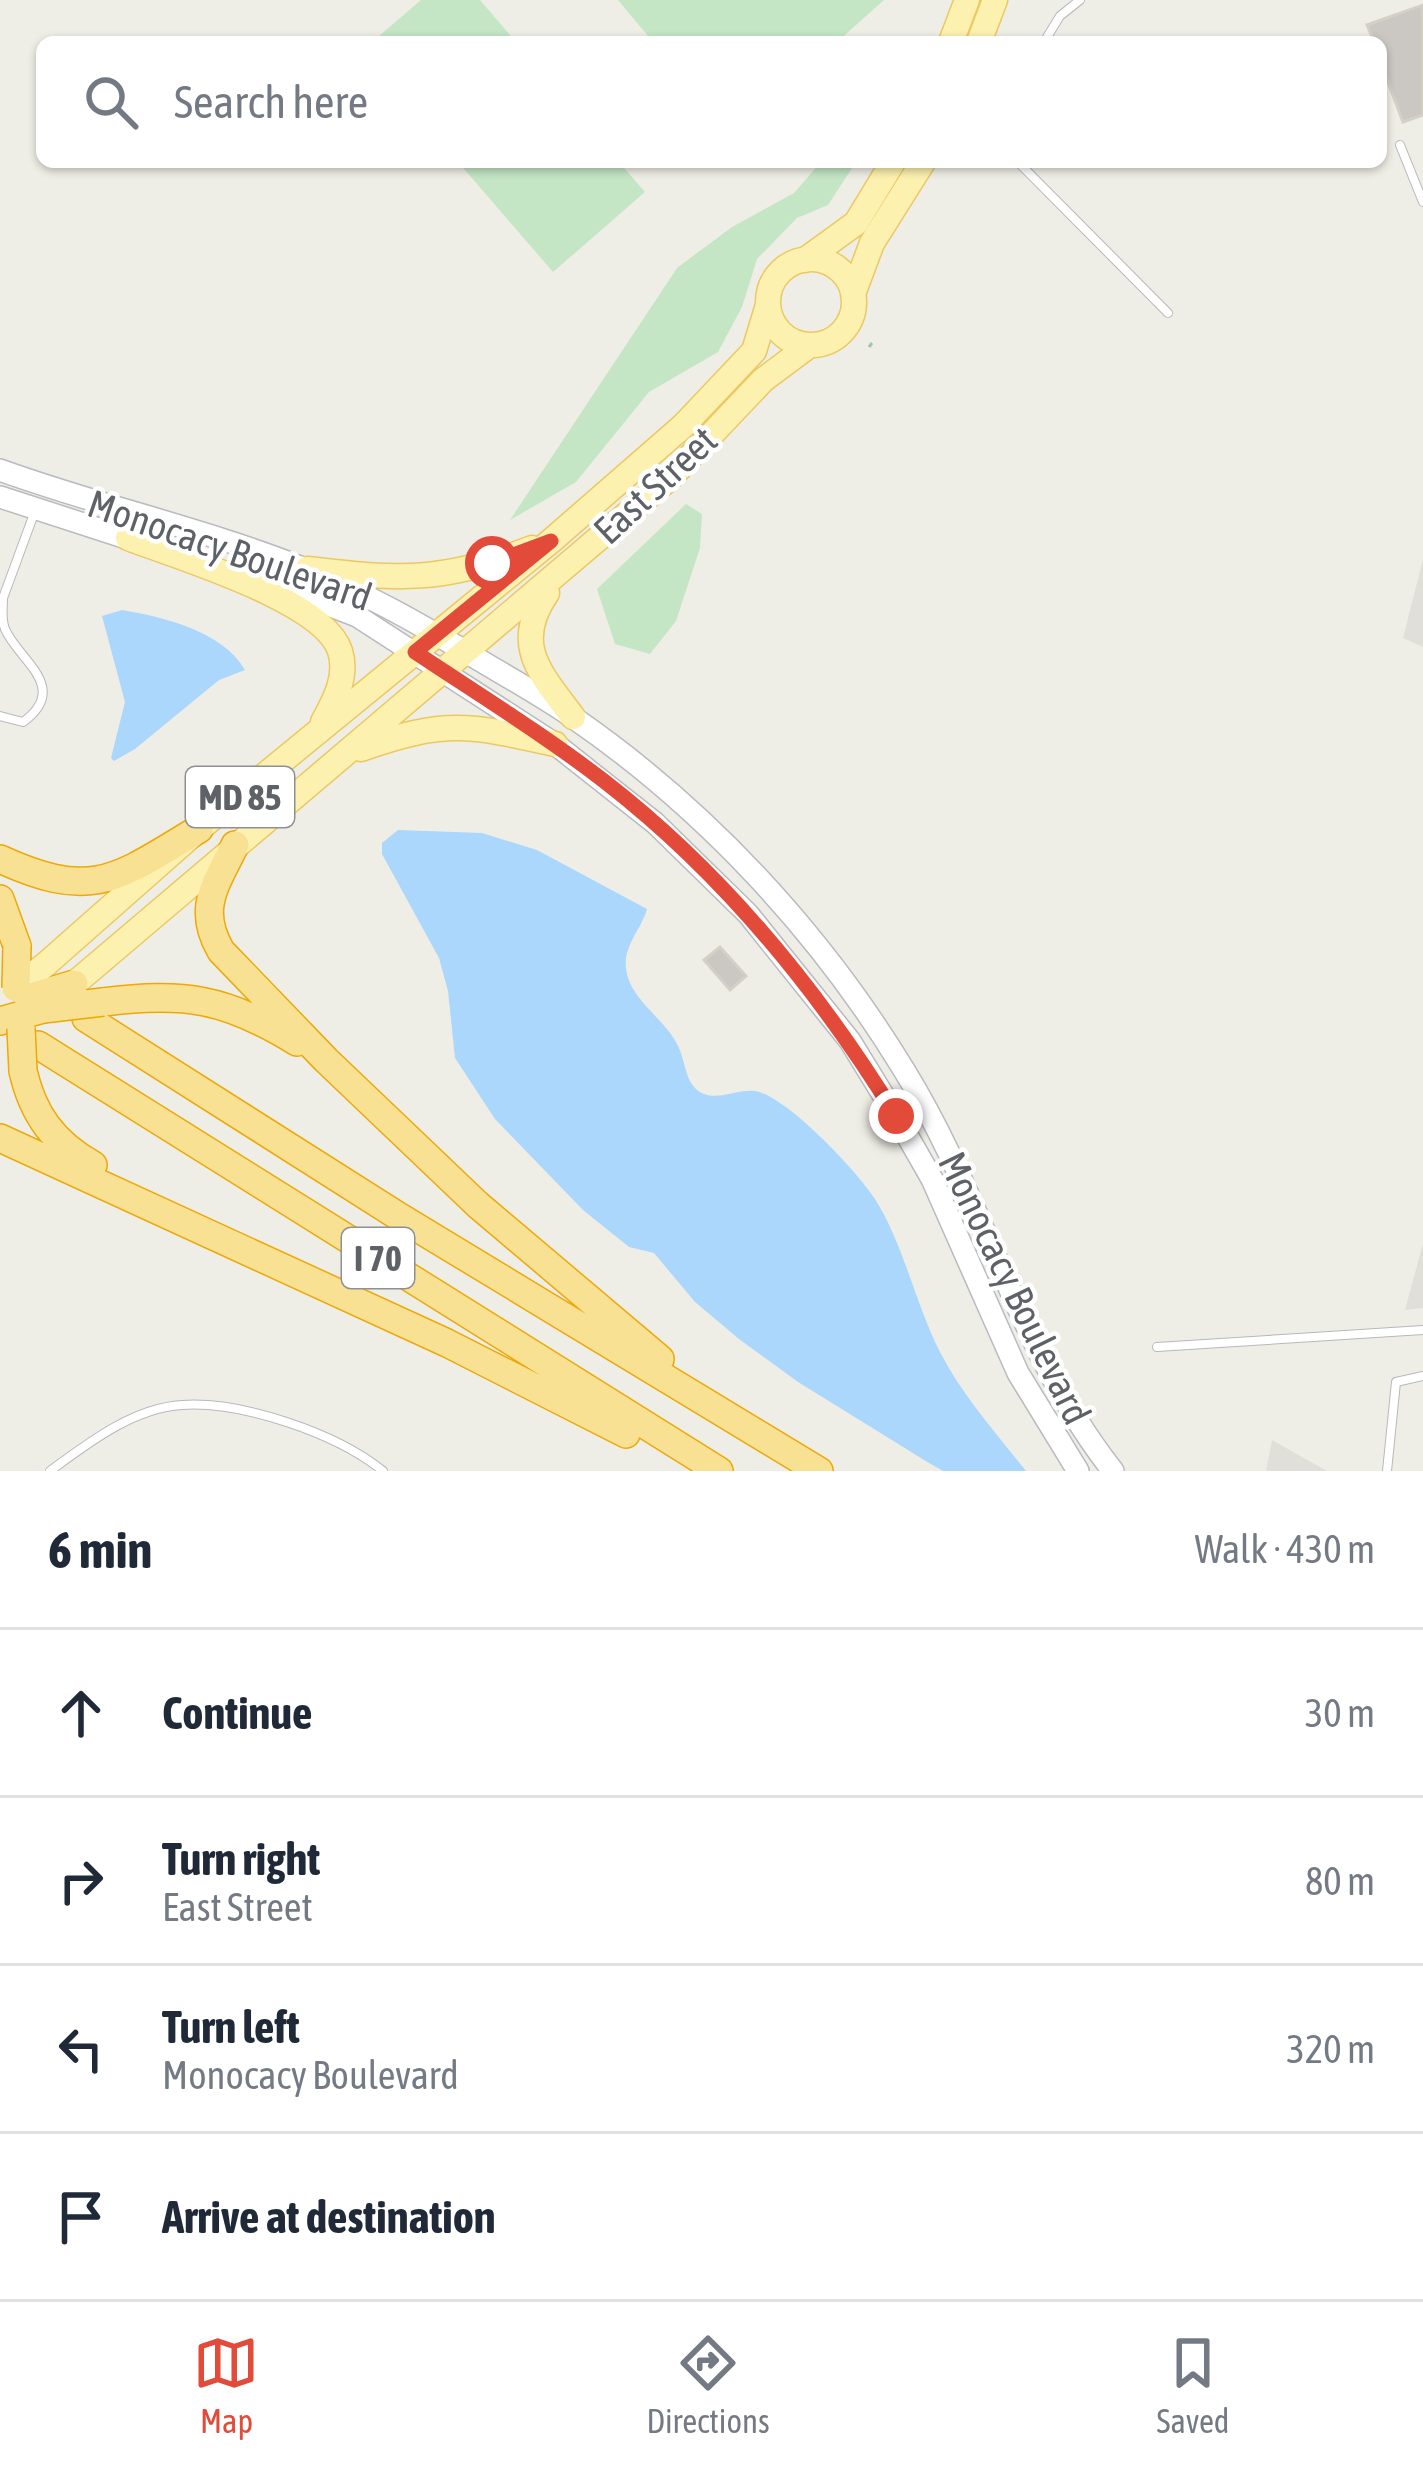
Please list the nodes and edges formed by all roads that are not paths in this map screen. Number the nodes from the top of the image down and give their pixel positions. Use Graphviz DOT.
graph roads {
  1 [pos="967,0"];
  2 [pos="995,0"];
  3 [pos="1080,0"];
  4 [pos="953,36"];
  5 [pos="981,36"];
  6 [pos="1048,36"];
  7 [pos="1400,146"];
  8 [pos="889,168"];
  9 [pos="919,168"];
  10 [pos="1024,168"];
  11 [pos="1423,202"];
  12 [pos="805,260"];
  13 [pos="853,294"];
  14 [pos="768,305"];
  15 [pos="1168,313"];
  16 [pos="810,345"];
  17 [pos="0,470"];
  18 [pos="0,497"];
  19 [pos="36,509"];
  20 [pos="128,538"];
  21 [pos="551,541"];
  22 [pos="568,564"];
  23 [pos="307,569"];
  24 [pos="2,598"];
  25 [pos="438,633"];
  26 [pos="415,652"];
  27 [pos="466,652"];
  28 [pos="443,671"];
  29 [pos="0,716"];
  30 [pos="573,717"];
  31 [pos="315,736"];
  32 [pos="555,744"];
  33 [pos="342,756"];
  34 [pos="199,830"];
  35 [pos="236,845"];
  36 [pos="0,859"];
  37 [pos="0,899"];
  38 [pos="6,958"];
  39 [pos="45,964"];
  40 [pos="74,984"];
  41 [pos="94,1010"];
  42 [pos="14,1016"];
  43 [pos="326,1060"];
  44 [pos="0,1138"];
  45 [pos="208,1231"];
  46 [pos="1423,1330"];
  47 [pos="1157,1347"];
  48 [pos="1423,1376"];
  49 [pos="682,1385"];
  50 [pos="50,1471"];
  51 [pos="383,1471"];
  52 [pos="692,1471"];
  53 [pos="718,1471"];
  54 [pos="819,1471"];
  55 [pos="1078,1471"];
  56 [pos="1113,1471"];
  57 [pos="1387,1471"];
  1 -- 4 [label="main road"];
  2 -- 5 [label="main road"];
  3 -- 6 [label="lane"];
  7 -- 11 [label="lane"];
  8 -- 12 [label="main road"];
  9 -- 13 [label="main road"];
  10 -- 15 [label="lane"];
  12 -- 13 [label="main road"];
  12 -- 14 [label="main road"];
  13 -- 16 [label="main road"];
  14 -- 16 [label="main road"];
  14 -- 21 [label="main road, East Street"];
  16 -- 22 [label="main road, East Street"];
  17 -- 23 [label="main road, Monocacy Boulevard"];
  18 -- 19 [label="main road, Monocacy Boulevard"];
  19 -- 20 [label="main road, Monocacy Boulevard"];
  19 -- 24 [label="lane"];
  20 -- 26 [label="main road, Monocacy Boulevard"];
  20 -- 31 [label="main road"];
  21 -- 23 [label="main road"];
  21 -- 25 [label="main road, East Street"];
  22 -- 27 [label="main road, East Street"];
  22 -- 30 [label="main road"];
  23 -- 25 [label="main road, Monocacy Boulevard"];
  24 -- 29 [label="lane"];
  25 -- 26 [label="main road, MD 85"];
  25 -- 27 [label="main road, Monocacy Boulevard"];
  26 -- 28 [label="main road, Monocacy Boulevard"];
  26 -- 31 [label="main road, MD 85"];
  27 -- 28 [label="main road, East Street / MD 85"];
  27 -- 30 [label="main road, Monocacy Boulevard"];
  28 -- 32 [label="main road, Monocacy Boulevard"];
  28 -- 33 [label="main road, MD 85"];
  30 -- 56 [label="main road, Monocacy Boulevard"];
  31 -- 34 [label="main road, MD 85"];
  32 -- 33 [label="main road"];
  32 -- 55 [label="main road, Monocacy Boulevard"];
  33 -- 35 [label="main road, MD 85"];
  34 -- 36 [label="highway"];
  34 -- 39 [label="main road, MD 85"];
  35 -- 40 [label="main road, MD 85"];
  35 -- 43 [label="highway"];
  37 -- 38 [label="highway"];
  38 -- 42 [label="highway, bridge"];
  39 -- 42 [label="highway, bridge"];
  40 -- 42 [label="highway, bridge"];
  41 -- 42 [label="highway, bridge"];
  41 -- 43 [label="highway"];
  41 -- 49 [label="highway, I 70"];
  42 -- 45 [label="highway, bridge"];
  42 -- 53 [label="highway, I 70"];
  43 -- 49 [label="highway"];
  44 -- 45 [label="highway"];
  45 -- 52 [label="highway"];
  46 -- 47 [label="lane"];
  48 -- 57 [label="lane"];
  49 -- 54 [label="highway, I 70"];
  50 -- 51 [label="lane"];
}
